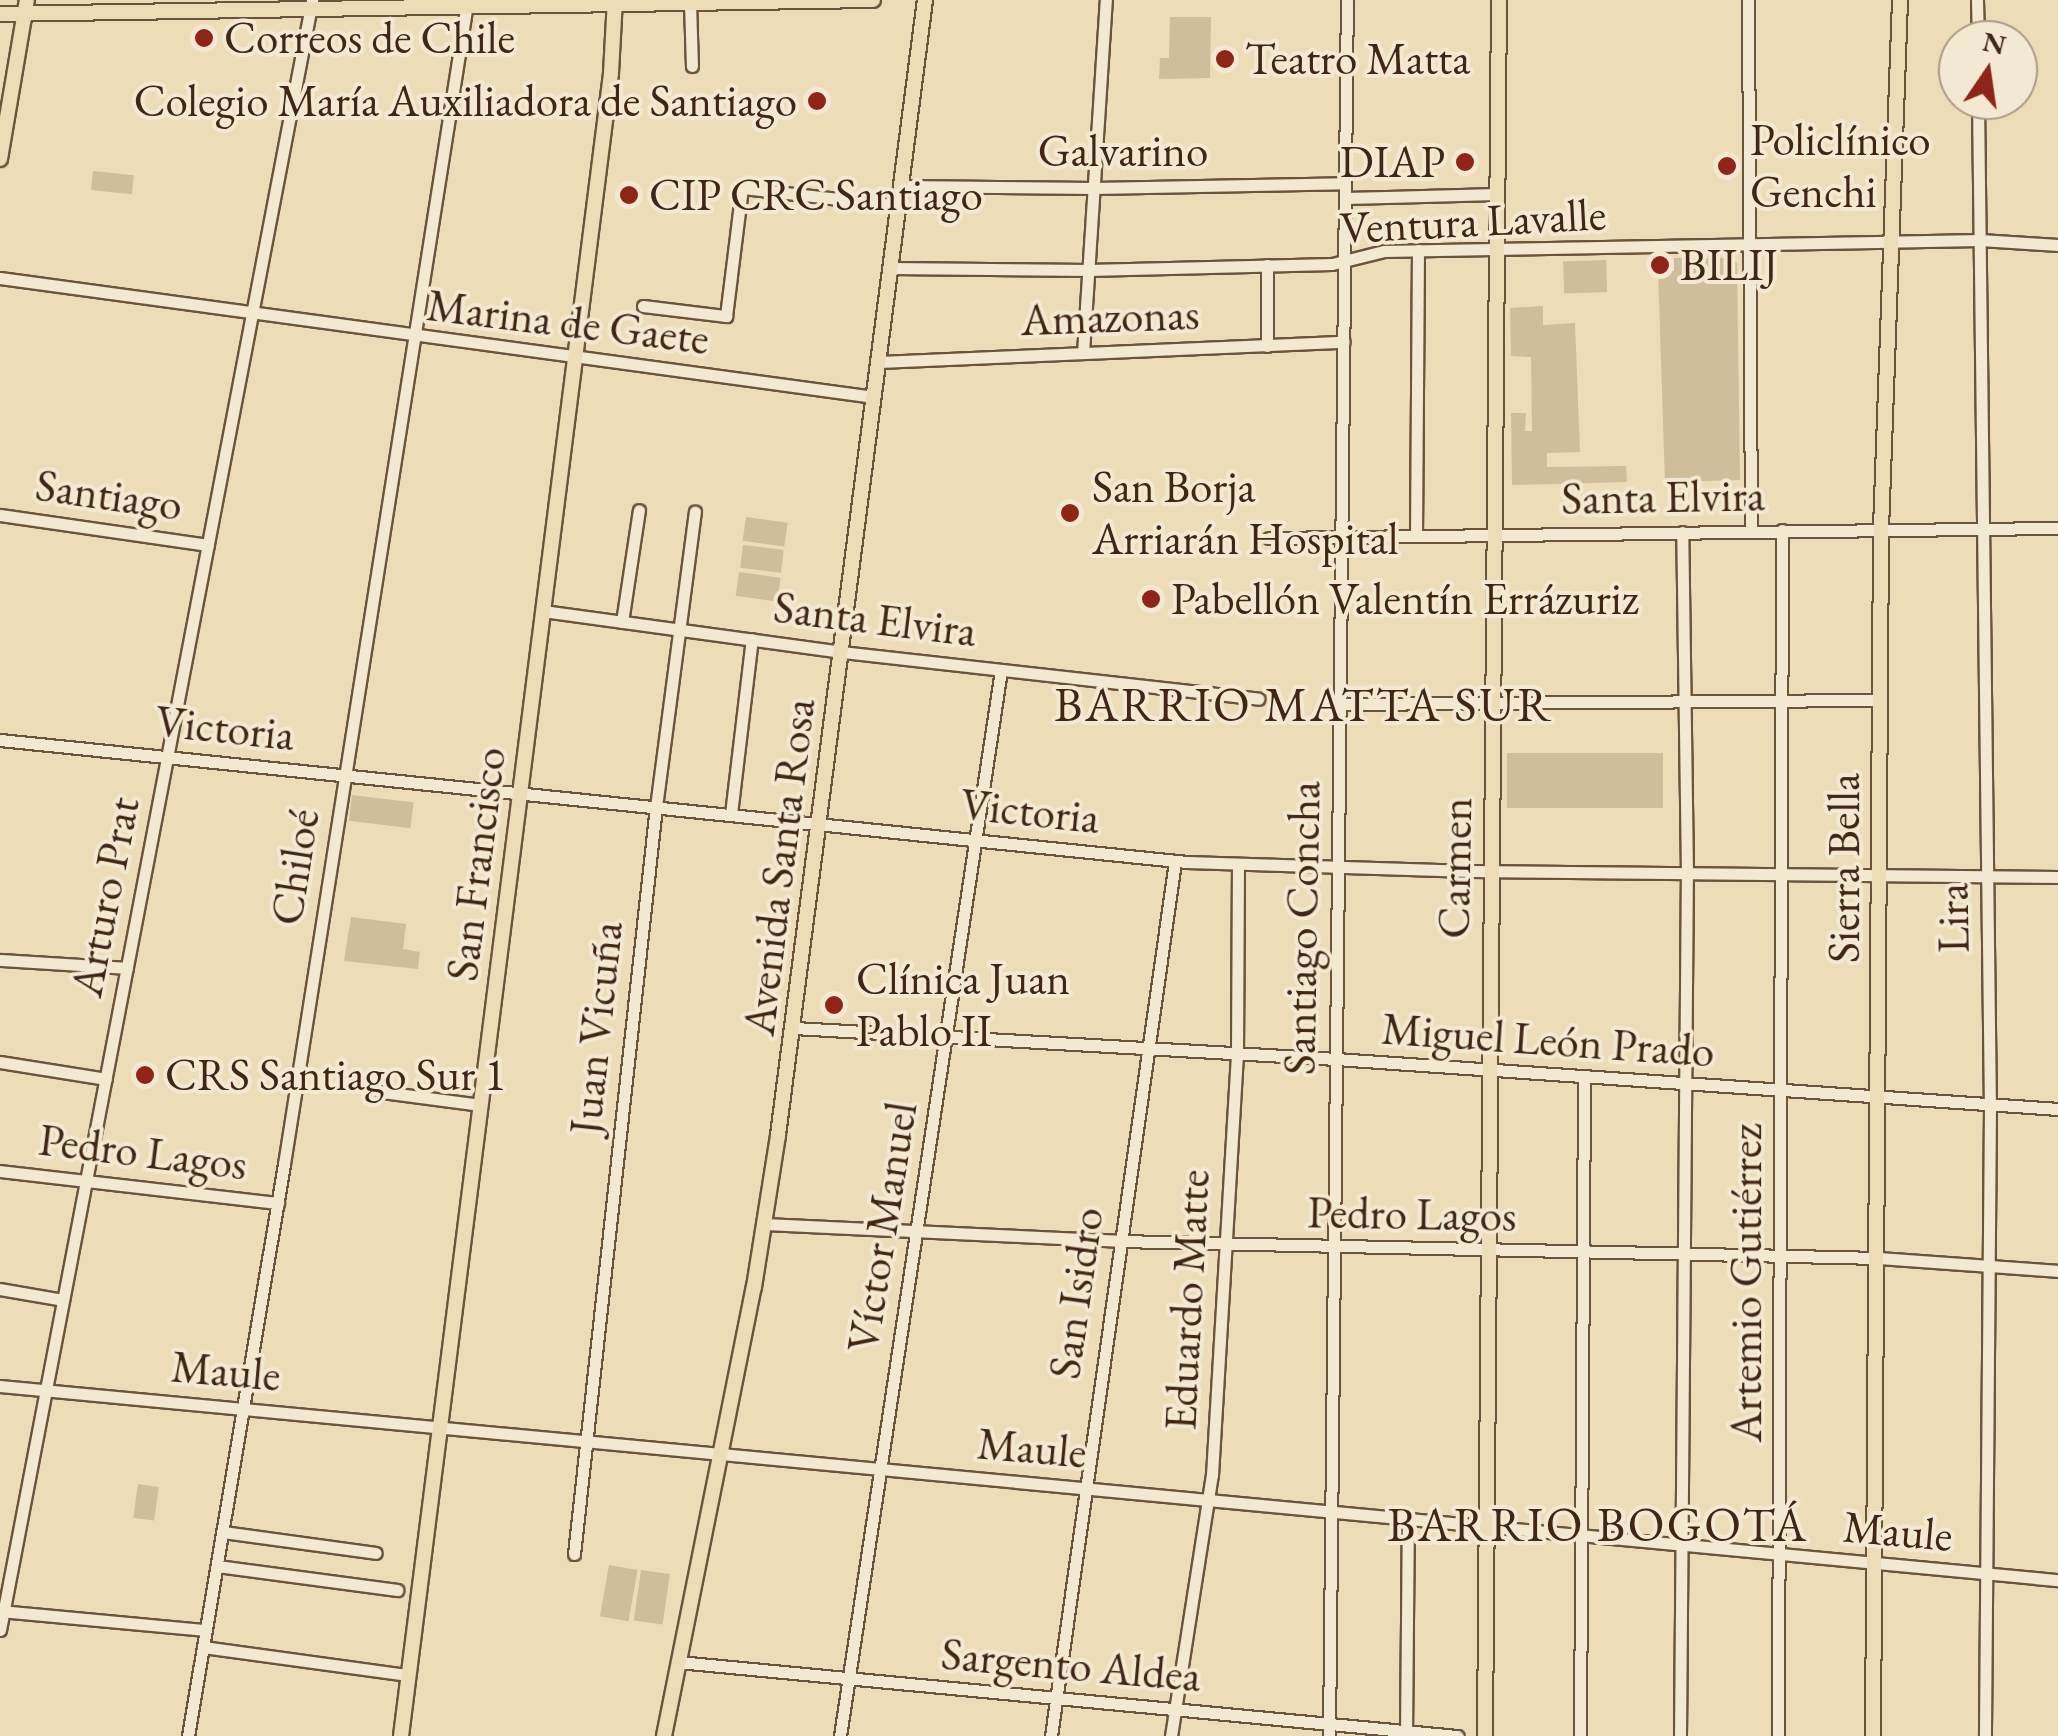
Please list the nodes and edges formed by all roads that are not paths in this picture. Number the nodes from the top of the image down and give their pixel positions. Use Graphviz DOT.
graph roads {
  1 [pos="873,0"];
  2 [pos="925,0"];
  3 [pos="1106,0"];
  4 [pos="1347,0"];
  5 [pos="1499,0"];
  6 [pos="1748,0"];
  7 [pos="1900,0"];
  8 [pos="615,2"];
  9 [pos="690,3"];
  10 [pos="467,4"];
  11 [pos="311,5"];
  12 [pos="26,8"];
  13 [pos="0,14"];
  14 [pos="692,66"];
  15 [pos="6,99"];
  16 [pos="1978,120"];
  17 [pos="0,159"];
  18 [pos="1345,183"];
  19 [pos="901,186"];
  20 [pos="1094,188"];
  21 [pos="1497,194"];
  22 [pos="1345,198"];
  23 [pos="898,206"];
  24 [pos="1980,240"];
  25 [pos="1894,241"];
  26 [pos="2058,245"];
  27 [pos="1750,246"];
  28 [pos="1497,249"];
  29 [pos="1418,250"];
  30 [pos="1344,259"];
  31 [pos="1267,265"];
  32 [pos="891,268"];
  33 [pos="1088,270"];
  34 [pos="0,278"];
  35 [pos="643,306"];
  36 [pos="252,316"];
  37 [pos="414,337"];
  38 [pos="1344,342"];
  39 [pos="1267,346"];
  40 [pos="1083,354"];
  41 [pos="576,358"];
  42 [pos="879,362"];
  43 [pos="874,397"];
  44 [pos="638,510"];
  45 [pos="695,512"];
  46 [pos="0,516"];
  47 [pos="1983,528"];
  48 [pos="2058,528"];
  49 [pos="1881,529"];
  50 [pos="1782,530"];
  51 [pos="1751,531"];
  52 [pos="1682,532"];
  53 [pos="1494,535"];
  54 [pos="1416,536"];
  55 [pos="1344,537"];
  56 [pos="1270,538"];
  57 [pos="208,544"];
  58 [pos="543,611"];
  59 [pos="622,622"];
  60 [pos="679,630"];
  61 [pos="752,639"];
  62 [pos="842,652"];
  63 [pos="1001,670"];
  64 [pos="1258,700"];
  65 [pos="1782,700"];
  66 [pos="1879,700"];
  67 [pos="1685,702"];
  68 [pos="1492,703"];
  69 [pos="1340,704"];
  70 [pos="0,740"];
  71 [pos="168,757"];
  72 [pos="345,775"];
  73 [pos="520,792"];
  74 [pos="656,806"];
  75 [pos="730,814"];
  76 [pos="820,824"];
  77 [pos="1042,831"];
  78 [pos="976,840"];
  79 [pos="1040,847"];
  80 [pos="1174,861"];
  81 [pos="1238,865"];
  82 [pos="1338,868"];
  83 [pos="1490,871"];
  84 [pos="1687,873"];
  85 [pos="1782,874"];
  86 [pos="1878,874"];
  87 [pos="1987,876"];
  88 [pos="2058,877"];
  89 [pos="0,960"];
  90 [pos="127,968"];
  91 [pos="794,1028"];
  92 [pos="946,1038"];
  93 [pos="1147,1050"];
  94 [pos="1237,1054"];
  95 [pos="1336,1059"];
  96 [pos="0,1062"];
  97 [pos="1488,1072"];
  98 [pos="1584,1078"];
  99 [pos="106,1079"];
  100 [pos="1686,1086"];
  101 [pos="382,1092"];
  102 [pos="1782,1092"];
  103 [pos="1879,1098"];
  104 [pos="481,1105"];
  105 [pos="1990,1106"];
  106 [pos="2058,1109"];
  107 [pos="0,1171"];
  108 [pos="86,1181"];
  109 [pos="278,1203"];
  110 [pos="764,1224"];
  111 [pos="916,1231"];
  112 [pos="1119,1241"];
  113 [pos="1224,1244"];
  114 [pos="1334,1247"];
  115 [pos="1487,1250"];
  116 [pos="1584,1252"];
  117 [pos="1684,1254"];
  118 [pos="1782,1256"];
  119 [pos="1878,1258"];
  120 [pos="1988,1266"];
  121 [pos="2058,1271"];
  122 [pos="0,1289"];
  123 [pos="63,1300"];
  124 [pos="0,1386"];
  125 [pos="46,1390"];
  126 [pos="244,1407"];
  127 [pos="440,1426"];
  128 [pos="586,1440"];
  129 [pos="718,1453"];
  130 [pos="881,1468"];
  131 [pos="1085,1488"];
  132 [pos="1206,1500"];
  133 [pos="1331,1512"];
  134 [pos="1408,1520"];
  135 [pos="1486,1528"];
  136 [pos="223,1532"];
  137 [pos="1583,1538"];
  138 [pos="1682,1547"];
  139 [pos="376,1553"];
  140 [pos="574,1554"];
  141 [pos="1779,1556"];
  142 [pos="1876,1564"];
  143 [pos="217,1566"];
  144 [pos="1986,1574"];
  145 [pos="2058,1580"];
  146 [pos="407,1591"];
  147 [pos="2,1612"];
  148 [pos="0,1630"];
  149 [pos="206,1630"];
  150 [pos="204,1647"];
  151 [pos="678,1662"];
  152 [pos="408,1674"];
  153 [pos="849,1679"];
  154 [pos="1056,1698"];
  155 [pos="1175,1710"];
  156 [pos="1329,1730"];
  157 [pos="1406,1734"];
  158 [pos="188,1736"];
  159 [pos="401,1736"];
  160 [pos="664,1736"];
  161 [pos="840,1736"];
  162 [pos="1050,1736"];
  163 [pos="1171,1736"];
  164 [pos="1457,1736"];
  165 [pos="1485,1736"];
  166 [pos="1580,1736"];
  167 [pos="1680,1736"];
  168 [pos="1778,1736"];
  169 [pos="1873,1736"];
  170 [pos="1985,1736"];
  1 -- 9 [label="main road"];
  2 -- 19 [label="main road, Avenida Santa Rosa"];
  3 -- 20 [label="street"];
  4 -- 18 [label="street, Santiago Concha"];
  5 -- 21 [label="main road, Carmen"];
  6 -- 27 [label="street"];
  7 -- 25 [label="main road, Sierra Bella"];
  8 -- 9 [label="main road"];
  8 -- 10 [label="main road"];
  8 -- 41 [label="main road, San Francisco"];
  9 -- 14 [label="street"];
  10 -- 11 [label="main road"];
  10 -- 37 [label="street, Chiloé"];
  11 -- 12 [label="main road"];
  11 -- 36 [label="street, Arturo Prat"];
  12 -- 13 [label="main road"];
  12 -- 15 [label="main road"];
  15 -- 17 [label="main road"];
  16 -- 24 [label="street, Lira"];
  18 -- 20 [label="street, Galvarino"];
  18 -- 22 [label="street, Santiago Concha"];
  19 -- 20 [label="street, Galvarino"];
  19 -- 23 [label="main road, Avenida Santa Rosa"];
  20 -- 33 [label="street"];
  21 -- 22 [label="street"];
  21 -- 28 [label="main road, Carmen"];
  22 -- 30 [label="street, Santiago Concha"];
  23 -- 32 [label="main road, Avenida Santa Rosa"];
  23 -- 35 [label="street"];
  24 -- 25 [label="street, Ventura Lavalle"];
  24 -- 26 [label="street, Ventura Lavalle"];
  24 -- 47 [label="street, Lira"];
  25 -- 27 [label="street, Ventura Lavalle"];
  25 -- 49 [label="main road, Sierra Bella"];
  27 -- 28 [label="street, Ventura Lavalle"];
  27 -- 51 [label="street"];
  28 -- 29 [label="street, Ventura Lavalle"];
  28 -- 53 [label="main road, Carmen"];
  29 -- 30 [label="street, Ventura Lavalle"];
  29 -- 54 [label="street"];
  30 -- 31 [label="street, Ventura Lavalle"];
  30 -- 38 [label="street, Santiago Concha"];
  31 -- 33 [label="street, Ventura Lavalle"];
  31 -- 39 [label="street"];
  32 -- 33 [label="street, Ventura Lavalle"];
  32 -- 42 [label="main road, Avenida Santa Rosa"];
  33 -- 40 [label="street"];
  34 -- 36 [label="street, Marina de Gaete"];
  36 -- 37 [label="street, Marina de Gaete"];
  36 -- 57 [label="street, Arturo Prat"];
  37 -- 41 [label="street, Marina de Gaete"];
  37 -- 72 [label="street, Chiloé"];
  38 -- 39 [label="street, Amazonas"];
  38 -- 55 [label="street, Santiago Concha"];
  39 -- 40 [label="street, Amazonas"];
  40 -- 42 [label="street, Amazonas"];
  41 -- 43 [label="street, Marina de Gaete"];
  41 -- 58 [label="main road, San Francisco"];
  42 -- 43 [label="main road, Avenida Santa Rosa"];
  43 -- 62 [label="main road, Avenida Santa Rosa"];
  44 -- 59 [label="street"];
  45 -- 60 [label="street, Juan Vicuña"];
  46 -- 57 [label="street, Santiago"];
  47 -- 48 [label="street, Santa Elvira"];
  47 -- 49 [label="street, Santa Elvira"];
  47 -- 87 [label="street, Lira"];
  49 -- 50 [label="street, Santa Elvira"];
  49 -- 66 [label="main road, Sierra Bella"];
  50 -- 51 [label="street, Santa Elvira"];
  50 -- 65 [label="street, Artemio Gutiérrez"];
  51 -- 52 [label="street, Santa Elvira"];
  52 -- 53 [label="street, Santa Elvira"];
  52 -- 67 [label="street"];
  53 -- 54 [label="street, Santa Elvira"];
  53 -- 68 [label="main road, Carmen"];
  54 -- 55 [label="street, Santa Elvira"];
  55 -- 56 [label="street, Santa Elvira"];
  55 -- 69 [label="street, Santiago Concha"];
  57 -- 71 [label="street, Arturo Prat"];
  58 -- 59 [label="street, Santa Elvira"];
  58 -- 73 [label="main road, San Francisco"];
  59 -- 60 [label="street, Santa Elvira"];
  60 -- 61 [label="street, Santa Elvira"];
  60 -- 74 [label="street, Juan Vicuña"];
  61 -- 62 [label="street, Santa Elvira"];
  61 -- 75 [label="street"];
  62 -- 63 [label="street, Santa Elvira"];
  62 -- 76 [label="main road, Avenida Santa Rosa"];
  63 -- 64 [label="street, Santa Elvira"];
  63 -- 78 [label="street, Víctor Manuel"];
  65 -- 66 [label="street"];
  65 -- 67 [label="street"];
  65 -- 85 [label="street, Artemio Gutiérrez"];
  66 -- 86 [label="main road, Sierra Bella"];
  67 -- 68 [label="street"];
  67 -- 84 [label="street"];
  68 -- 69 [label="street"];
  68 -- 83 [label="main road, Carmen"];
  69 -- 82 [label="street, Santiago Concha"];
  70 -- 71 [label="street, Victoria"];
  71 -- 72 [label="street, Victoria"];
  71 -- 90 [label="street, Arturo Prat"];
  72 -- 73 [label="street, Victoria"];
  72 -- 109 [label="street, Chiloé"];
  73 -- 74 [label="street, Victoria"];
  73 -- 104 [label="main road, San Francisco"];
  74 -- 75 [label="street, Victoria"];
  74 -- 128 [label="street, Juan Vicuña"];
  75 -- 76 [label="street, Victoria"];
  76 -- 78 [label="street, Victoria"];
  76 -- 91 [label="main road, Avenida Santa Rosa"];
  77 -- 79 [label="street"];
  78 -- 79 [label="street, Victoria"];
  78 -- 92 [label="street, Víctor Manuel"];
  79 -- 80 [label="street, Victoria"];
  80 -- 81 [label="street, Victoria"];
  80 -- 93 [label="street, San Isidro"];
  81 -- 82 [label="street, Victoria"];
  81 -- 94 [label="street, Eduardo Matte"];
  82 -- 83 [label="street, Victoria"];
  82 -- 95 [label="street, Santiago Concha"];
  83 -- 84 [label="street, Victoria"];
  83 -- 97 [label="main road, Carmen"];
  84 -- 85 [label="street, Victoria"];
  84 -- 100 [label="street"];
  85 -- 86 [label="street, Victoria"];
  85 -- 102 [label="street, Artemio Gutiérrez"];
  86 -- 87 [label="street, Victoria"];
  86 -- 103 [label="main road, Sierra Bella"];
  87 -- 88 [label="street, Victoria"];
  87 -- 105 [label="street, Lira"];
  89 -- 90 [label="street"];
  90 -- 99 [label="street, Arturo Prat"];
  91 -- 92 [label="street, Miguel León Prado"];
  91 -- 110 [label="main road, Avenida Santa Rosa"];
  92 -- 93 [label="street, Miguel León Prado"];
  92 -- 111 [label="street, Víctor Manuel"];
  93 -- 94 [label="street, Miguel León Prado"];
  93 -- 112 [label="street, San Isidro"];
  94 -- 95 [label="street, Miguel León Prado"];
  94 -- 113 [label="street, Eduardo Matte"];
  95 -- 97 [label="street, Miguel León Prado"];
  95 -- 114 [label="street, Santiago Concha"];
  96 -- 99 [label="street"];
  97 -- 98 [label="street, Miguel León Prado"];
  97 -- 115 [label="main road, Carmen"];
  98 -- 100 [label="street, Miguel León Prado"];
  98 -- 116 [label="street"];
  99 -- 108 [label="street, Arturo Prat"];
  100 -- 102 [label="street, Miguel León Prado"];
  100 -- 117 [label="street"];
  101 -- 104 [label="street"];
  102 -- 103 [label="street, Miguel León Prado"];
  102 -- 118 [label="street, Artemio Gutiérrez"];
  103 -- 105 [label="street, Miguel León Prado"];
  103 -- 119 [label="main road, Sierra Bella"];
  104 -- 127 [label="main road, San Francisco"];
  105 -- 106 [label="street, Miguel León Prado"];
  105 -- 120 [label="street, Lira"];
  107 -- 108 [label="street, Pedro Lagos"];
  108 -- 109 [label="street, Pedro Lagos"];
  108 -- 123 [label="street, Arturo Prat"];
  109 -- 126 [label="street, Chiloé"];
  110 -- 111 [label="street, Pedro Lagos"];
  110 -- 129 [label="main road, Avenida Santa Rosa"];
  111 -- 112 [label="street, Pedro Lagos"];
  111 -- 130 [label="street, Víctor Manuel"];
  112 -- 113 [label="street, Pedro Lagos"];
  112 -- 131 [label="street, San Isidro"];
  113 -- 114 [label="street, Pedro Lagos"];
  113 -- 132 [label="street, Eduardo Matte"];
  114 -- 115 [label="street, Pedro Lagos"];
  114 -- 133 [label="street, Santiago Concha"];
  115 -- 116 [label="street, Pedro Lagos"];
  115 -- 135 [label="main road, Carmen"];
  116 -- 117 [label="street, Pedro Lagos"];
  116 -- 137 [label="street"];
  117 -- 118 [label="street, Pedro Lagos"];
  117 -- 138 [label="street"];
  118 -- 119 [label="street, Pedro Lagos"];
  118 -- 141 [label="street, Artemio Gutiérrez"];
  119 -- 120 [label="street, Pedro Lagos"];
  119 -- 142 [label="main road, Sierra Bella"];
  120 -- 121 [label="street, Pedro Lagos"];
  120 -- 144 [label="street, Lira"];
  122 -- 123 [label="street"];
  123 -- 125 [label="street, Arturo Prat"];
  124 -- 125 [label="street, Maule"];
  125 -- 126 [label="street, Maule"];
  125 -- 147 [label="street, Arturo Prat"];
  126 -- 127 [label="street, Maule"];
  126 -- 136 [label="street, Chiloé"];
  127 -- 128 [label="street, Maule"];
  127 -- 146 [label="main road, San Francisco"];
  128 -- 129 [label="street, Maule"];
  128 -- 140 [label="street, Juan Vicuña"];
  129 -- 130 [label="street, Maule"];
  129 -- 151 [label="main road, Avenida Santa Rosa"];
  130 -- 131 [label="street, Maule"];
  130 -- 153 [label="street, Víctor Manuel"];
  131 -- 132 [label="street, Maule"];
  131 -- 154 [label="street, San Isidro"];
  132 -- 133 [label="street, Maule"];
  132 -- 155 [label="street, Eduardo Matte"];
  133 -- 134 [label="street, Maule"];
  133 -- 156 [label="street, Santiago Concha"];
  134 -- 135 [label="street, Maule"];
  134 -- 157 [label="street"];
  135 -- 137 [label="street, Maule"];
  135 -- 165 [label="main road, Carmen"];
  136 -- 139 [label="street"];
  136 -- 143 [label="street, Chiloé"];
  137 -- 138 [label="street, Maule"];
  137 -- 166 [label="street"];
  138 -- 141 [label="street, Maule"];
  138 -- 167 [label="street"];
  141 -- 142 [label="street, Maule"];
  141 -- 168 [label="street, Artemio Gutiérrez"];
  142 -- 144 [label="street, Maule"];
  142 -- 169 [label="main road, Sierra Bella"];
  143 -- 146 [label="street"];
  143 -- 149 [label="street, Chiloé"];
  144 -- 145 [label="street, Maule"];
  144 -- 170 [label="street, Lira"];
  146 -- 152 [label="main road, San Francisco"];
  147 -- 148 [label="street, Arturo Prat"];
  147 -- 149 [label="street"];
  149 -- 150 [label="street, Chiloé"];
  150 -- 152 [label="street"];
  150 -- 158 [label="street, Chiloé"];
  151 -- 153 [label="street, Sargento Aldea"];
  151 -- 160 [label="main road, Avenida Santa Rosa"];
  152 -- 159 [label="main road, San Francisco"];
  153 -- 154 [label="street, Sargento Aldea"];
  153 -- 161 [label="street, Víctor Manuel"];
  154 -- 155 [label="street, Sargento Aldea"];
  154 -- 162 [label="street, San Isidro"];
  155 -- 156 [label="street, Sargento Aldea"];
  155 -- 163 [label="street, Eduardo Matte"];
  156 -- 157 [label="street, Sargento Aldea"];
  157 -- 164 [label="street, Sargento Aldea"];
}
